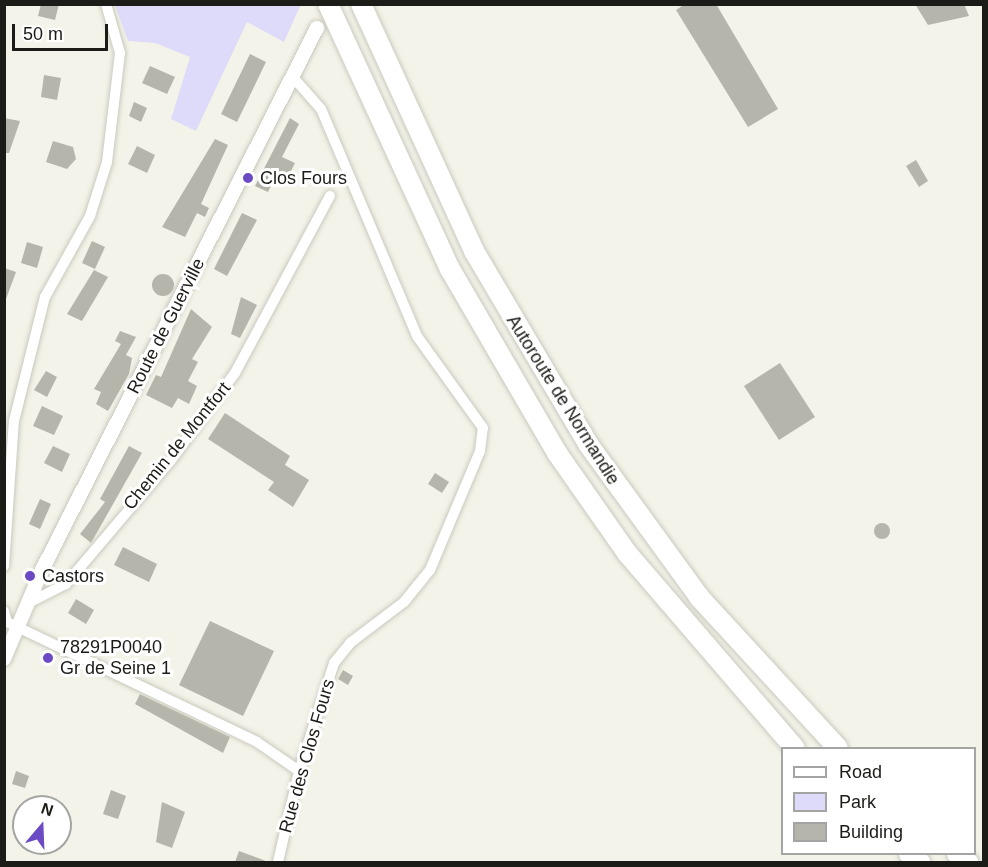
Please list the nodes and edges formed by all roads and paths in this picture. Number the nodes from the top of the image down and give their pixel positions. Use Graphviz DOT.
graph roads {
  1 [pos="106,4"];
  2 [pos="328,4"];
  3 [pos="361,4"];
  4 [pos="317,28"];
  5 [pos="292,76"];
  6 [pos="330,196"];
  7 [pos="4,566"];
  8 [pos="26,604"];
  9 [pos="4,611"];
  10 [pos="16,625"];
  11 [pos="4,659"];
  12 [pos="794,747"];
  13 [pos="837,747"];
  14 [pos="299,771"];
  15 [pos="278,862"];
  1 -- 7 [label="street"];
  2 -- 12 [label="highway, Autoroute de Normandie"];
  3 -- 13 [label="highway, Autoroute de Normandie"];
  4 -- 5 [label="street, Route de Guerville"];
  5 -- 8 [label="street, Route de Guerville"];
  5 -- 14 [label="street, Rue des Clos Fours"];
  6 -- 8 [label="street, Chemin de Montfort"];
  8 -- 10 [label="street, Route de Guerville"];
  9 -- 10 [label="street"];
  10 -- 11 [label="street, Route de Guerville"];
  10 -- 14 [label="street"];
  14 -- 15 [label="street, Rue des Clos Fours"];
}
